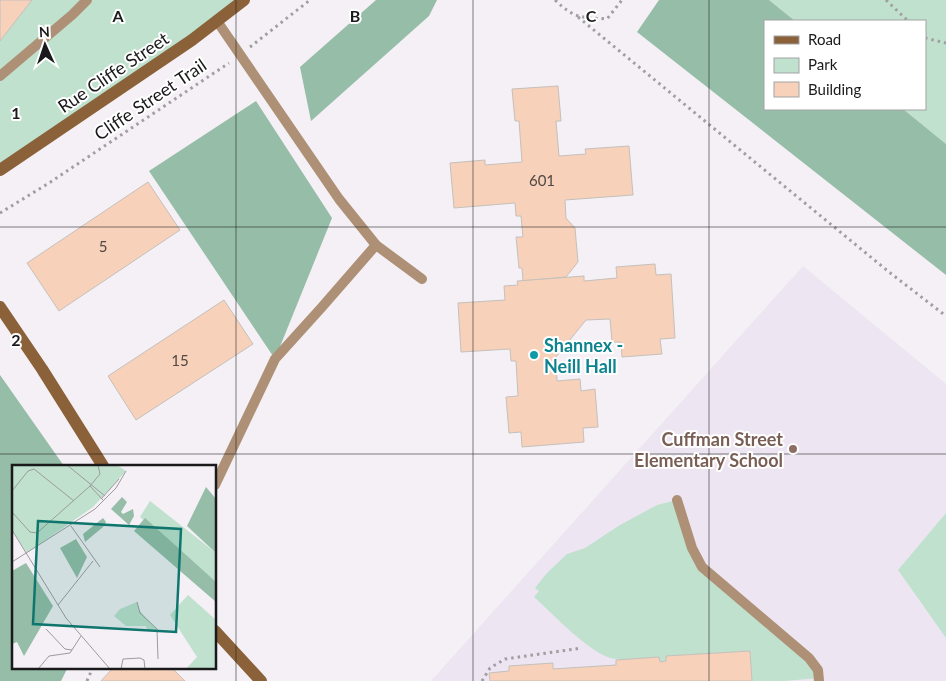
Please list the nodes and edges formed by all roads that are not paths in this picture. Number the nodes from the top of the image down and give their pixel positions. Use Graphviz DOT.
graph roads {
  1 [pos="87,0"];
  2 [pos="244,0"];
  3 [pos="217,21"];
  4 [pos="0,76"];
  5 [pos="0,170"];
  6 [pos="376,245"];
  7 [pos="422,279"];
  8 [pos="0,307"];
  9 [pos="102,465"];
  10 [pos="216,483"];
  11 [pos="677,500"];
  12 [pos="216,631"];
  13 [pos="261,681"];
  14 [pos="820,681"];
  1 -- 4 [label="lane"];
  2 -- 3 [label="main road, Rue Cliffe Street"];
  3 -- 5 [label="main road, Rue Cliffe Street"];
  3 -- 6 [label="lane"];
  6 -- 7 [label="lane"];
  6 -- 10 [label="lane"];
  8 -- 9 [label="main road"];
  11 -- 14 [label="lane"];
  12 -- 13 [label="main road"];
}
